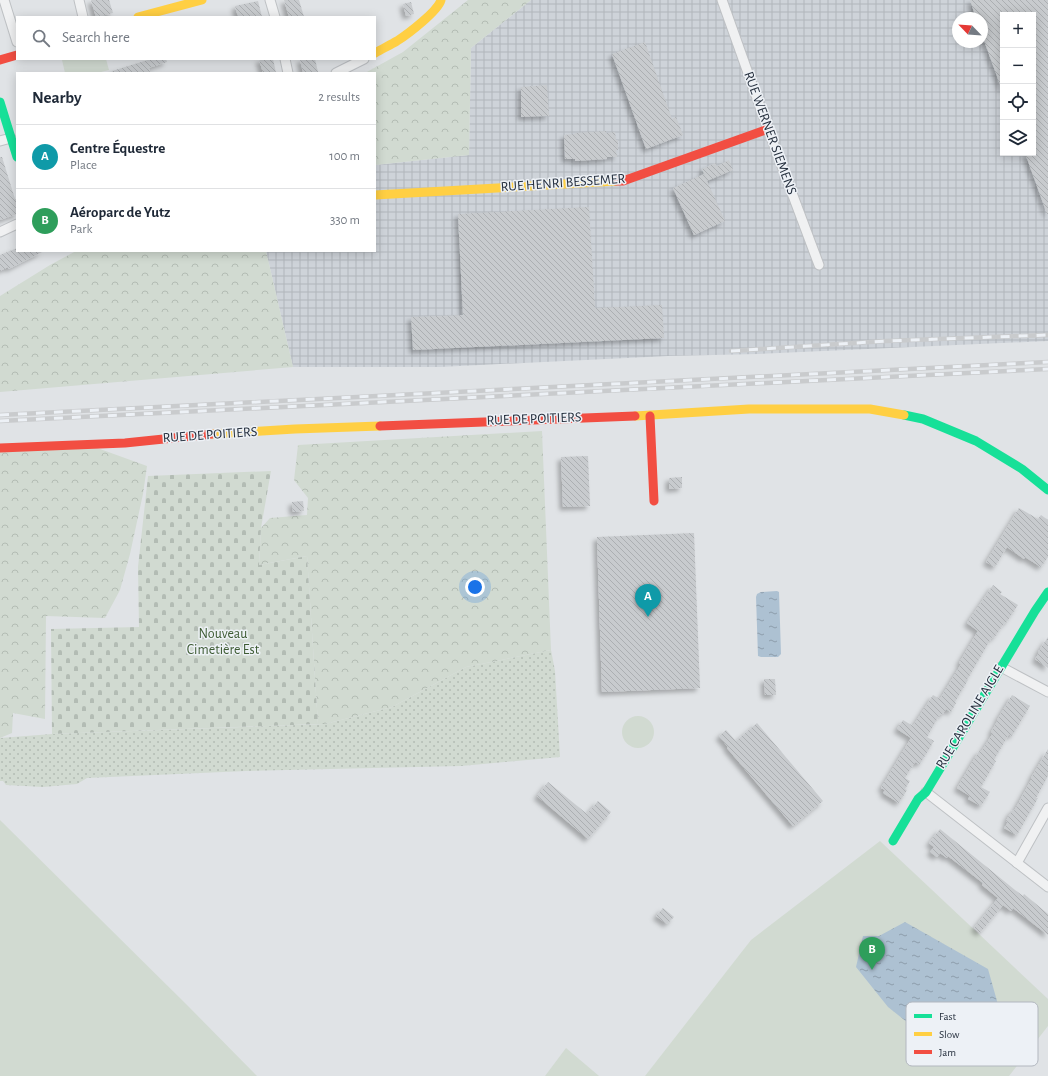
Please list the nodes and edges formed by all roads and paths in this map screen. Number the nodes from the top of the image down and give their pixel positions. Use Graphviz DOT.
graph roads {
  1 [pos="4,0"];
  2 [pos="79,0"];
  3 [pos="202,0"];
  4 [pos="270,0"];
  5 [pos="441,0"];
  6 [pos="722,0"];
  7 [pos="83,16"];
  8 [pos="142,16"];
  9 [pos="275,16"];
  10 [pos="16,39"];
  11 [pos="376,52"];
  12 [pos="16,55"];
  13 [pos="0,60"];
  14 [pos="285,60"];
  15 [pos="362,60"];
  16 [pos="288,72"];
  17 [pos="338,72"];
  18 [pos="0,102"];
  19 [pos="768,129"];
  20 [pos="11,138"];
  21 [pos="0,142"];
  22 [pos="16,153"];
  23 [pos="376,195"];
  24 [pos="16,224"];
  25 [pos="0,232"];
  26 [pos="819,265"];
  27 [pos="650,416"];
  28 [pos="0,448"];
  29 [pos="1048,490"];
  30 [pos="654,500"];
  31 [pos="1048,592"];
  32 [pos="1001,667"];
  33 [pos="1048,692"];
  34 [pos="926,792"];
  35 [pos="1048,808"];
  36 [pos="893,841"];
  37 [pos="1017,863"];
  38 [pos="1048,887"];
  1 -- 10 [label="street"];
  2 -- 7 [label="street"];
  3 -- 8 [label="street"];
  4 -- 9 [label="street"];
  5 -- 11 [label="street"];
  6 -- 19 [label="street, RUE WERNER SIEMENS"];
  12 -- 13 [label="street"];
  14 -- 16 [label="street"];
  15 -- 17 [label="street"];
  18 -- 20 [label="street"];
  19 -- 23 [label="street, RUE HENRI BESSEMER"];
  19 -- 26 [label="street, RUE WERNER SIEMENS"];
  20 -- 21 [label="street"];
  20 -- 22 [label="street"];
  24 -- 25 [label="street"];
  27 -- 28 [label="street, RUE DE POITIERS"];
  27 -- 29 [label="street, RUE DE POITIERS"];
  27 -- 30 [label="street"];
  31 -- 32 [label="street, RUE CAROLINE AIGLE"];
  32 -- 33 [label="street"];
  32 -- 34 [label="street, RUE CAROLINE AIGLE"];
  34 -- 36 [label="street, RUE CAROLINE AIGLE"];
  34 -- 37 [label="street"];
  35 -- 37 [label="street"];
  37 -- 38 [label="street"];
}
